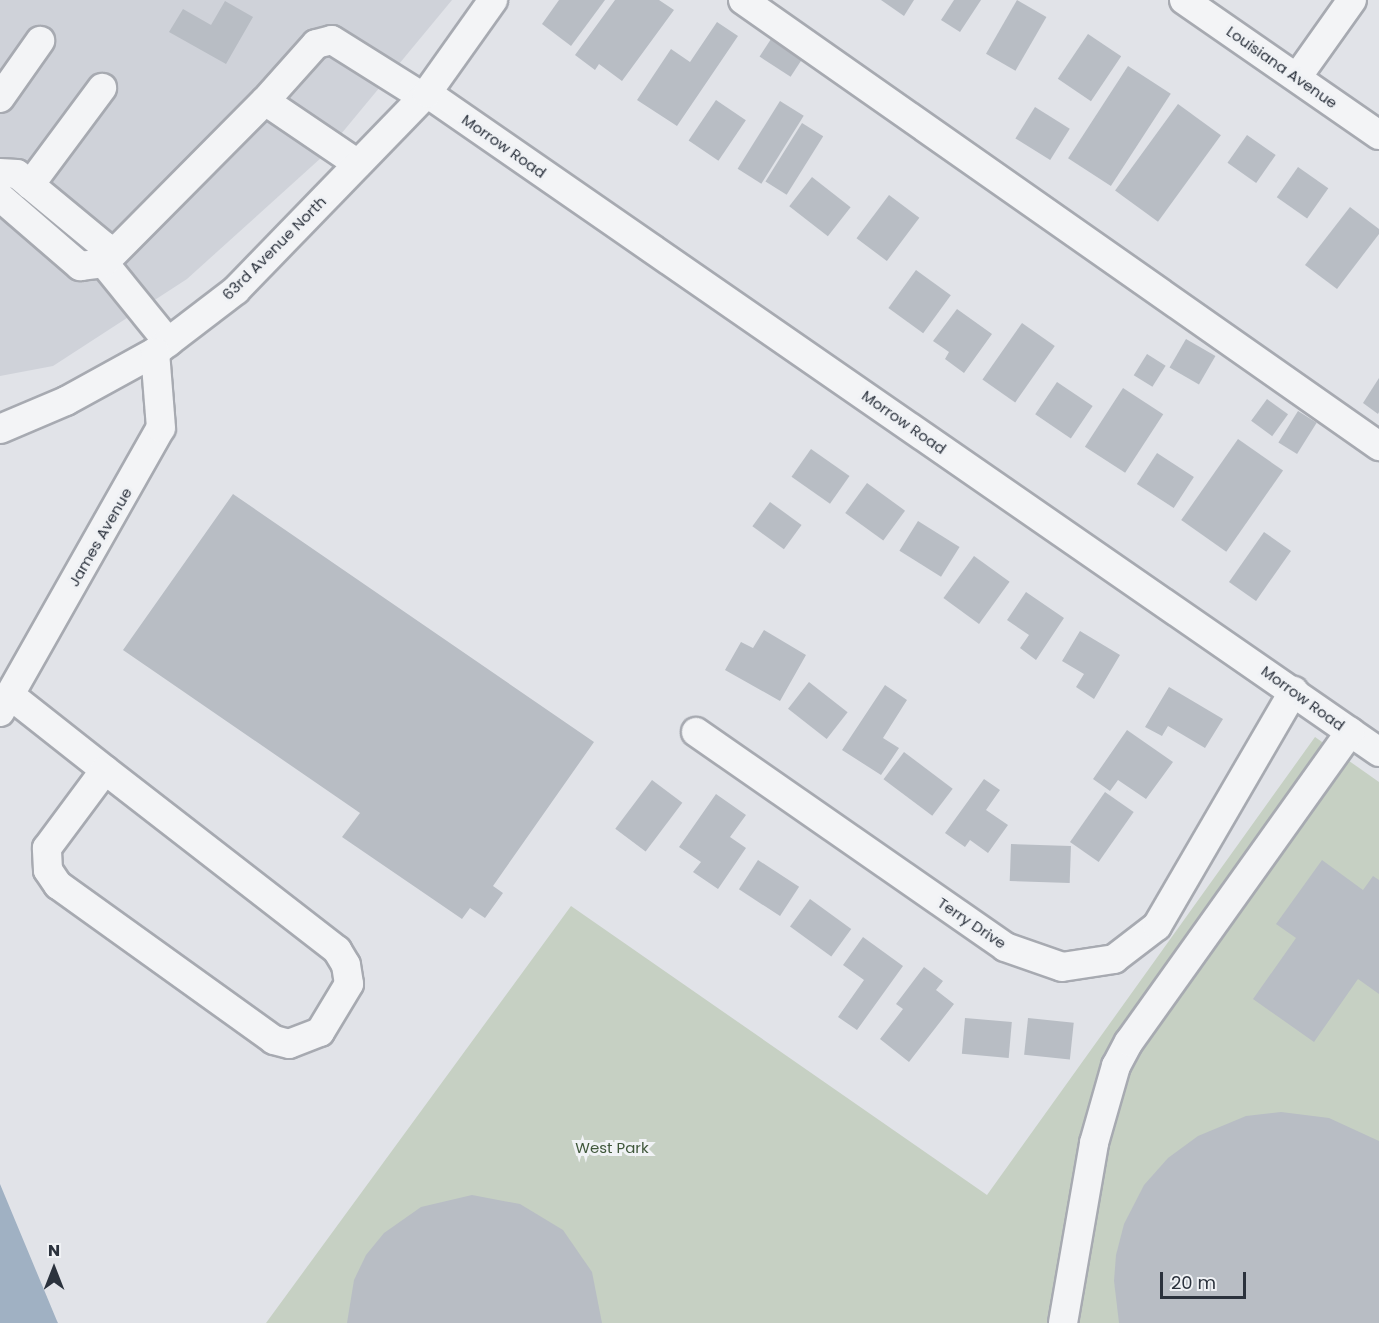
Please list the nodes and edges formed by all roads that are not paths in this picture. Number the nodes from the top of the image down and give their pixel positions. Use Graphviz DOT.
graph roads {
  1 [pos="493,0"];
  2 [pos="743,0"];
  3 [pos="1184,0"];
  4 [pos="1352,0"];
  5 [pos="40,41"];
  6 [pos="1298,76"];
  7 [pos="102,88"];
  8 [pos="425,95"];
  9 [pos="0,98"];
  10 [pos="265,101"];
  11 [pos="1379,135"];
  12 [pos="358,164"];
  13 [pos="0,172"];
  14 [pos="30,185"];
  15 [pos="4,206"];
  16 [pos="104,263"];
  17 [pos="161,347"];
  18 [pos="0,429"];
  19 [pos="1379,446"];
  20 [pos="1294,691"];
  21 [pos="5,704"];
  22 [pos="696,732"];
  23 [pos="1350,732"];
  24 [pos="1379,752"];
  25 [pos="105,770"];
  26 [pos="1063,1323"];
  1 -- 8 [label="street, 63rd Avenue North"];
  2 -- 19 [label="street"];
  3 -- 6 [label="street, Louisiana Avenue"];
  4 -- 6 [label="street"];
  5 -- 9 [label="street"];
  6 -- 11 [label="street, Louisiana Avenue"];
  7 -- 14 [label="street"];
  8 -- 10 [label="street, Morrow Road"];
  8 -- 12 [label="street, 63rd Avenue North"];
  8 -- 20 [label="street, Morrow Road"];
  10 -- 12 [label="street"];
  10 -- 16 [label="street, Morrow Road"];
  12 -- 17 [label="street, 63rd Avenue North"];
  13 -- 14 [label="street"];
  14 -- 16 [label="street"];
  15 -- 16 [label="street"];
  16 -- 17 [label="street"];
  17 -- 18 [label="street, 63rd Avenue North"];
  17 -- 21 [label="street, James Avenue"];
  20 -- 22 [label="street, Terry Drive"];
  20 -- 23 [label="street, Morrow Road"];
  21 -- 25 [label="street"];
  23 -- 24 [label="street, Morrow Road"];
  23 -- 26 [label="street"];
  25 -- 25 [label="street"];
}
